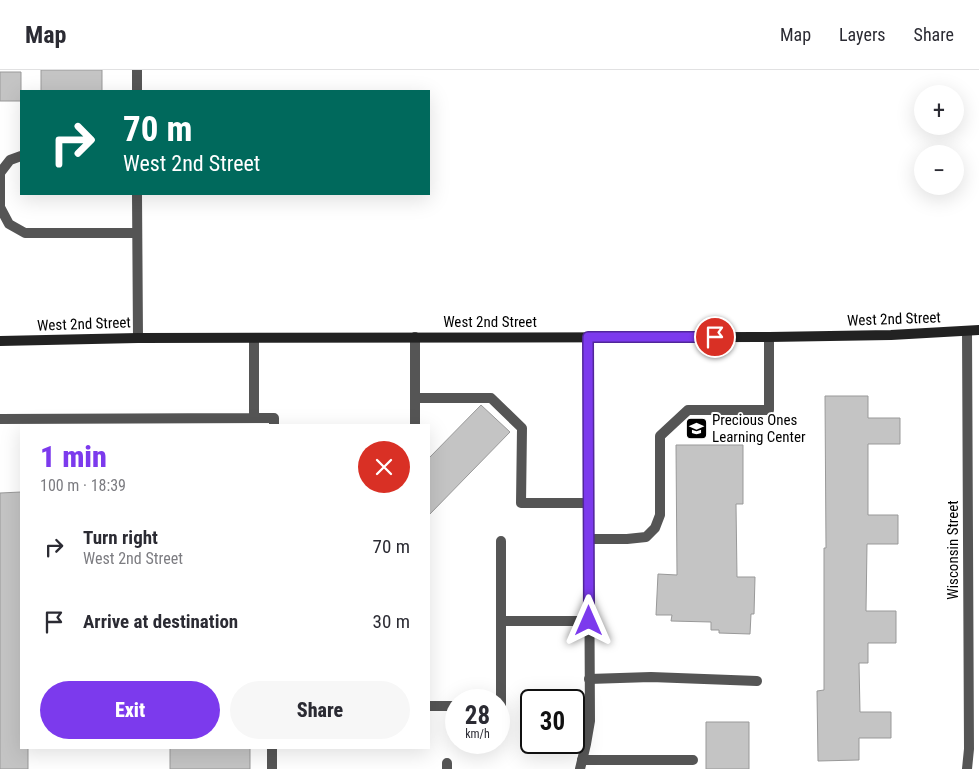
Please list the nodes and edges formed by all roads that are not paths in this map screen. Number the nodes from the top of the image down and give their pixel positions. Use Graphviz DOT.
graph roads {
  1 [pos="137,70"];
  2 [pos="137,90"];
  3 [pos="20,156"];
  4 [pos="137,195"];
  5 [pos="138,233"];
  6 [pos="979,330"];
  7 [pos="967,331"];
  8 [pos="415,337"];
  9 [pos="588,337"];
  10 [pos="769,337"];
  11 [pos="138,338"];
  12 [pos="254,338"];
  13 [pos="0,341"];
  14 [pos="415,398"];
  15 [pos="254,418"];
  16 [pos="0,419"];
  17 [pos="274,424"];
  18 [pos="415,424"];
  19 [pos="589,503"];
  20 [pos="589,539"];
  21 [pos="501,541"];
  22 [pos="501,621"];
  23 [pos="589,621"];
  24 [pos="589,679"];
  25 [pos="757,680"];
  26 [pos="501,689"];
  27 [pos="974,691"];
  28 [pos="430,706"];
  29 [pos="445,706"];
  30 [pos="272,749"];
  31 [pos="693,760"];
  32 [pos="581,764"];
  33 [pos="272,769"];
  34 [pos="967,769"];
  1 -- 2 [label="street"];
  3 -- 5 [label="street"];
  4 -- 5 [label="street"];
  5 -- 11 [label="street"];
  6 -- 7 [label="street, West 2nd Street"];
  7 -- 10 [label="street, West 2nd Street"];
  7 -- 27 [label="street, Wisconsin Street"];
  8 -- 9 [label="street, West 2nd Street"];
  8 -- 12 [label="street, West 2nd Street"];
  8 -- 14 [label="street"];
  9 -- 10 [label="street, West 2nd Street"];
  9 -- 19 [label="street"];
  10 -- 20 [label="street"];
  11 -- 12 [label="street, West 2nd Street"];
  11 -- 13 [label="street, West 2nd Street"];
  12 -- 15 [label="street"];
  14 -- 18 [label="street"];
  14 -- 19 [label="street"];
  15 -- 16 [label="street"];
  15 -- 17 [label="street"];
  19 -- 20 [label="street"];
  20 -- 23 [label="street"];
  21 -- 22 [label="street"];
  22 -- 23 [label="street"];
  22 -- 26 [label="street"];
  23 -- 24 [label="street"];
  24 -- 25 [label="street"];
  24 -- 32 [label="street"];
  27 -- 34 [label="street, Wisconsin Street"];
  28 -- 29 [label="street"];
  30 -- 33 [label="street"];
  31 -- 32 [label="street"];
}
